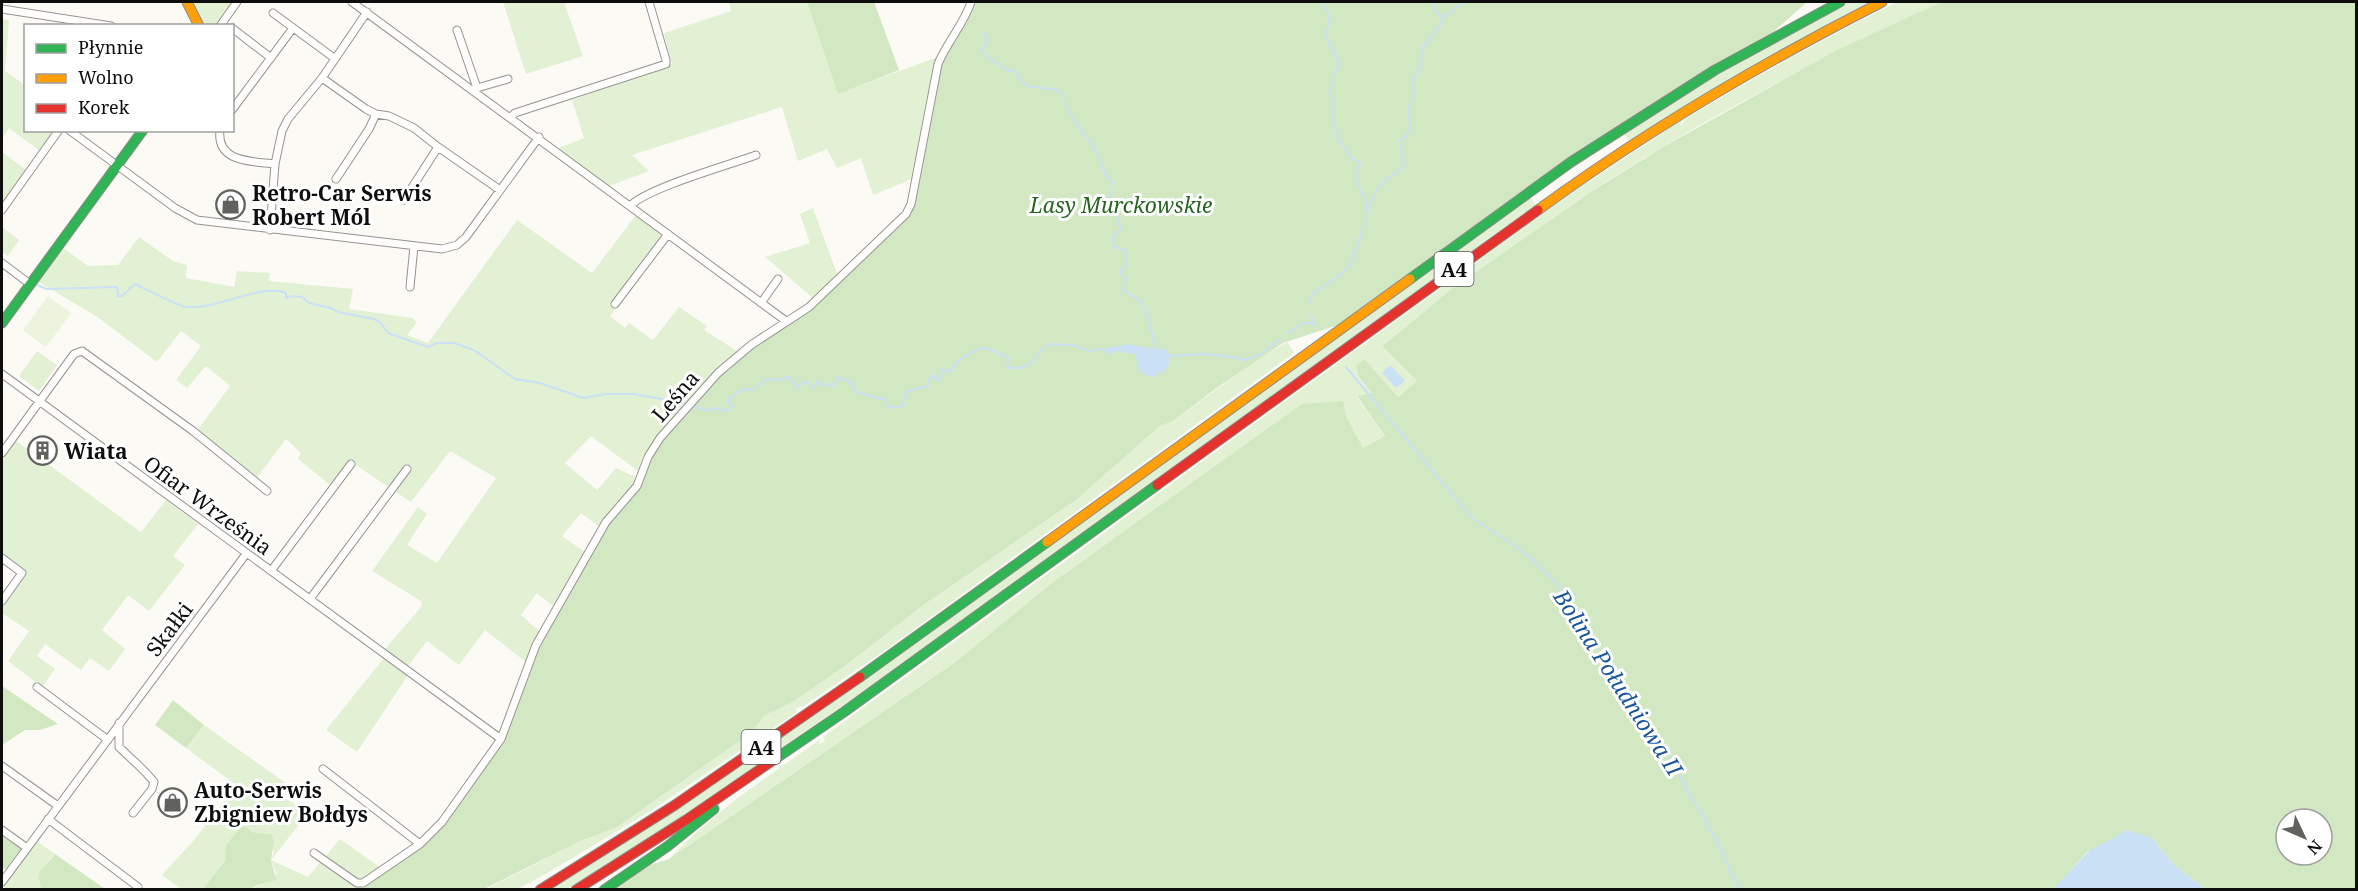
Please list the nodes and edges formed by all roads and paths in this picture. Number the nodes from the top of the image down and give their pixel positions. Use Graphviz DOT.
graph roads {
  1 [pos="187,2"];
  2 [pos="237,2"];
  3 [pos="352,2"];
  4 [pos="649,2"];
  5 [pos="971,2"];
  6 [pos="1840,2"];
  7 [pos="1882,2"];
  8 [pos="5,6"];
  9 [pos="273,12"];
  10 [pos="367,12"];
  11 [pos="100,24"];
  12 [pos="199,24"];
  13 [pos="226,24"];
  14 [pos="293,28"];
  15 [pos="457,30"];
  16 [pos="234,31"];
  17 [pos="271,58"];
  18 [pos="334,58"];
  19 [pos="322,78"];
  20 [pos="508,79"];
  21 [pos="476,89"];
  22 [pos="234,107"];
  23 [pos="376,114"];
  24 [pos="511,117"];
  25 [pos="58,132"];
  26 [pos="72,132"];
  27 [pos="141,132"];
  28 [pos="220,132"];
  29 [pos="539,138"];
  30 [pos="438,147"];
  31 [pos="756,156"];
  32 [pos="275,164"];
  33 [pos="117,166"];
  34 [pos="336,179"];
  35 [pos="500,190"];
  36 [pos="404,200"];
  37 [pos="630,206"];
  38 [pos="2,210"];
  39 [pos="270,230"];
  40 [pos="668,234"];
  41 [pos="414,246"];
  42 [pos="2,263"];
  43 [pos="778,279"];
  44 [pos="30,284"];
  45 [pos="410,287"];
  46 [pos="761,303"];
  47 [pos="615,304"];
  48 [pos="786,321"];
  49 [pos="2,323"];
  50 [pos="2,374"];
  51 [pos="39,401"];
  52 [pos="2,453"];
  53 [pos="351,464"];
  54 [pos="407,469"];
  55 [pos="267,491"];
  56 [pos="246,554"];
  57 [pos="2,558"];
  58 [pos="271,571"];
  59 [pos="310,599"];
  60 [pos="2,601"];
  61 [pos="37,687"];
  62 [pos="119,723"];
  63 [pos="501,739"];
  64 [pos="108,740"];
  65 [pos="2,766"];
  66 [pos="323,770"];
  67 [pos="748,778"];
  68 [pos="58,806"];
  69 [pos="133,813"];
  70 [pos="48,819"];
  71 [pos="2,830"];
  72 [pos="420,844"];
  73 [pos="27,848"];
  74 [pos="314,853"];
  75 [pos="589,859"];
  76 [pos="2,882"];
  77 [pos="138,887"];
  78 [pos="531,890"];
  79 [pos="540,890"];
  80 [pos="576,890"];
  81 [pos="604,890"];
  1 -- 12 [label="main road"];
  2 -- 13 [label="street"];
  3 -- 10 [label="street"];
  4 -- 24 [label="street"];
  5 -- 48 [label="street, Leśna"];
  6 -- 75 [label="main road, A4"];
  7 -- 67 [label="main road, A4"];
  8 -- 11 [label="street"];
  9 -- 14 [label="street"];
  10 -- 18 [label="street"];
  10 -- 21 [label="street"];
  14 -- 17 [label="street"];
  14 -- 18 [label="street"];
  15 -- 21 [label="street"];
  16 -- 17 [label="street"];
  17 -- 22 [label="street"];
  18 -- 19 [label="street"];
  19 -- 23 [label="street"];
  19 -- 32 [label="street"];
  20 -- 21 [label="street"];
  21 -- 24 [label="street"];
  23 -- 30 [label="street"];
  23 -- 34 [label="street"];
  24 -- 29 [label="street"];
  25 -- 38 [label="street"];
  26 -- 33 [label="street"];
  27 -- 33 [label="main road"];
  28 -- 32 [label="street"];
  29 -- 35 [label="street"];
  29 -- 37 [label="street"];
  30 -- 35 [label="street"];
  30 -- 36 [label="street"];
  31 -- 37 [label="street"];
  32 -- 39 [label="street"];
  33 -- 39 [label="street"];
  33 -- 44 [label="main road"];
  35 -- 41 [label="street"];
  37 -- 40 [label="street"];
  39 -- 41 [label="street"];
  40 -- 46 [label="street"];
  40 -- 47 [label="street"];
  41 -- 45 [label="street"];
  42 -- 44 [label="street"];
  43 -- 46 [label="street"];
  44 -- 49 [label="main road"];
  46 -- 48 [label="street"];
  48 -- 63 [label="street, Leśna"];
  50 -- 51 [label="street, Ofiar Września"];
  51 -- 52 [label="street"];
  51 -- 55 [label="street"];
  51 -- 56 [label="street, Ofiar Września"];
  53 -- 58 [label="street, Ofiar Września"];
  54 -- 59 [label="street"];
  56 -- 58 [label="street, Ofiar Września"];
  56 -- 62 [label="street, Skałki"];
  57 -- 60 [label="street"];
  58 -- 59 [label="street, Ofiar Września"];
  59 -- 63 [label="street, Ofiar Września"];
  61 -- 64 [label="street"];
  62 -- 64 [label="street, Skałki"];
  62 -- 69 [label="street"];
  63 -- 72 [label="street, Leśna"];
  64 -- 68 [label="street, Skałki"];
  65 -- 68 [label="street"];
  66 -- 72 [label="street"];
  67 -- 80 [label="main road, A4"];
  67 -- 81 [label="main road"];
  68 -- 70 [label="street, Skałki"];
  70 -- 73 [label="street, Skałki"];
  70 -- 77 [label="street"];
  71 -- 73 [label="street"];
  72 -- 74 [label="street, Leśna"];
  73 -- 76 [label="street, Skałki"];
  75 -- 78 [label="main road"];
  75 -- 79 [label="main road, A4"];
}
